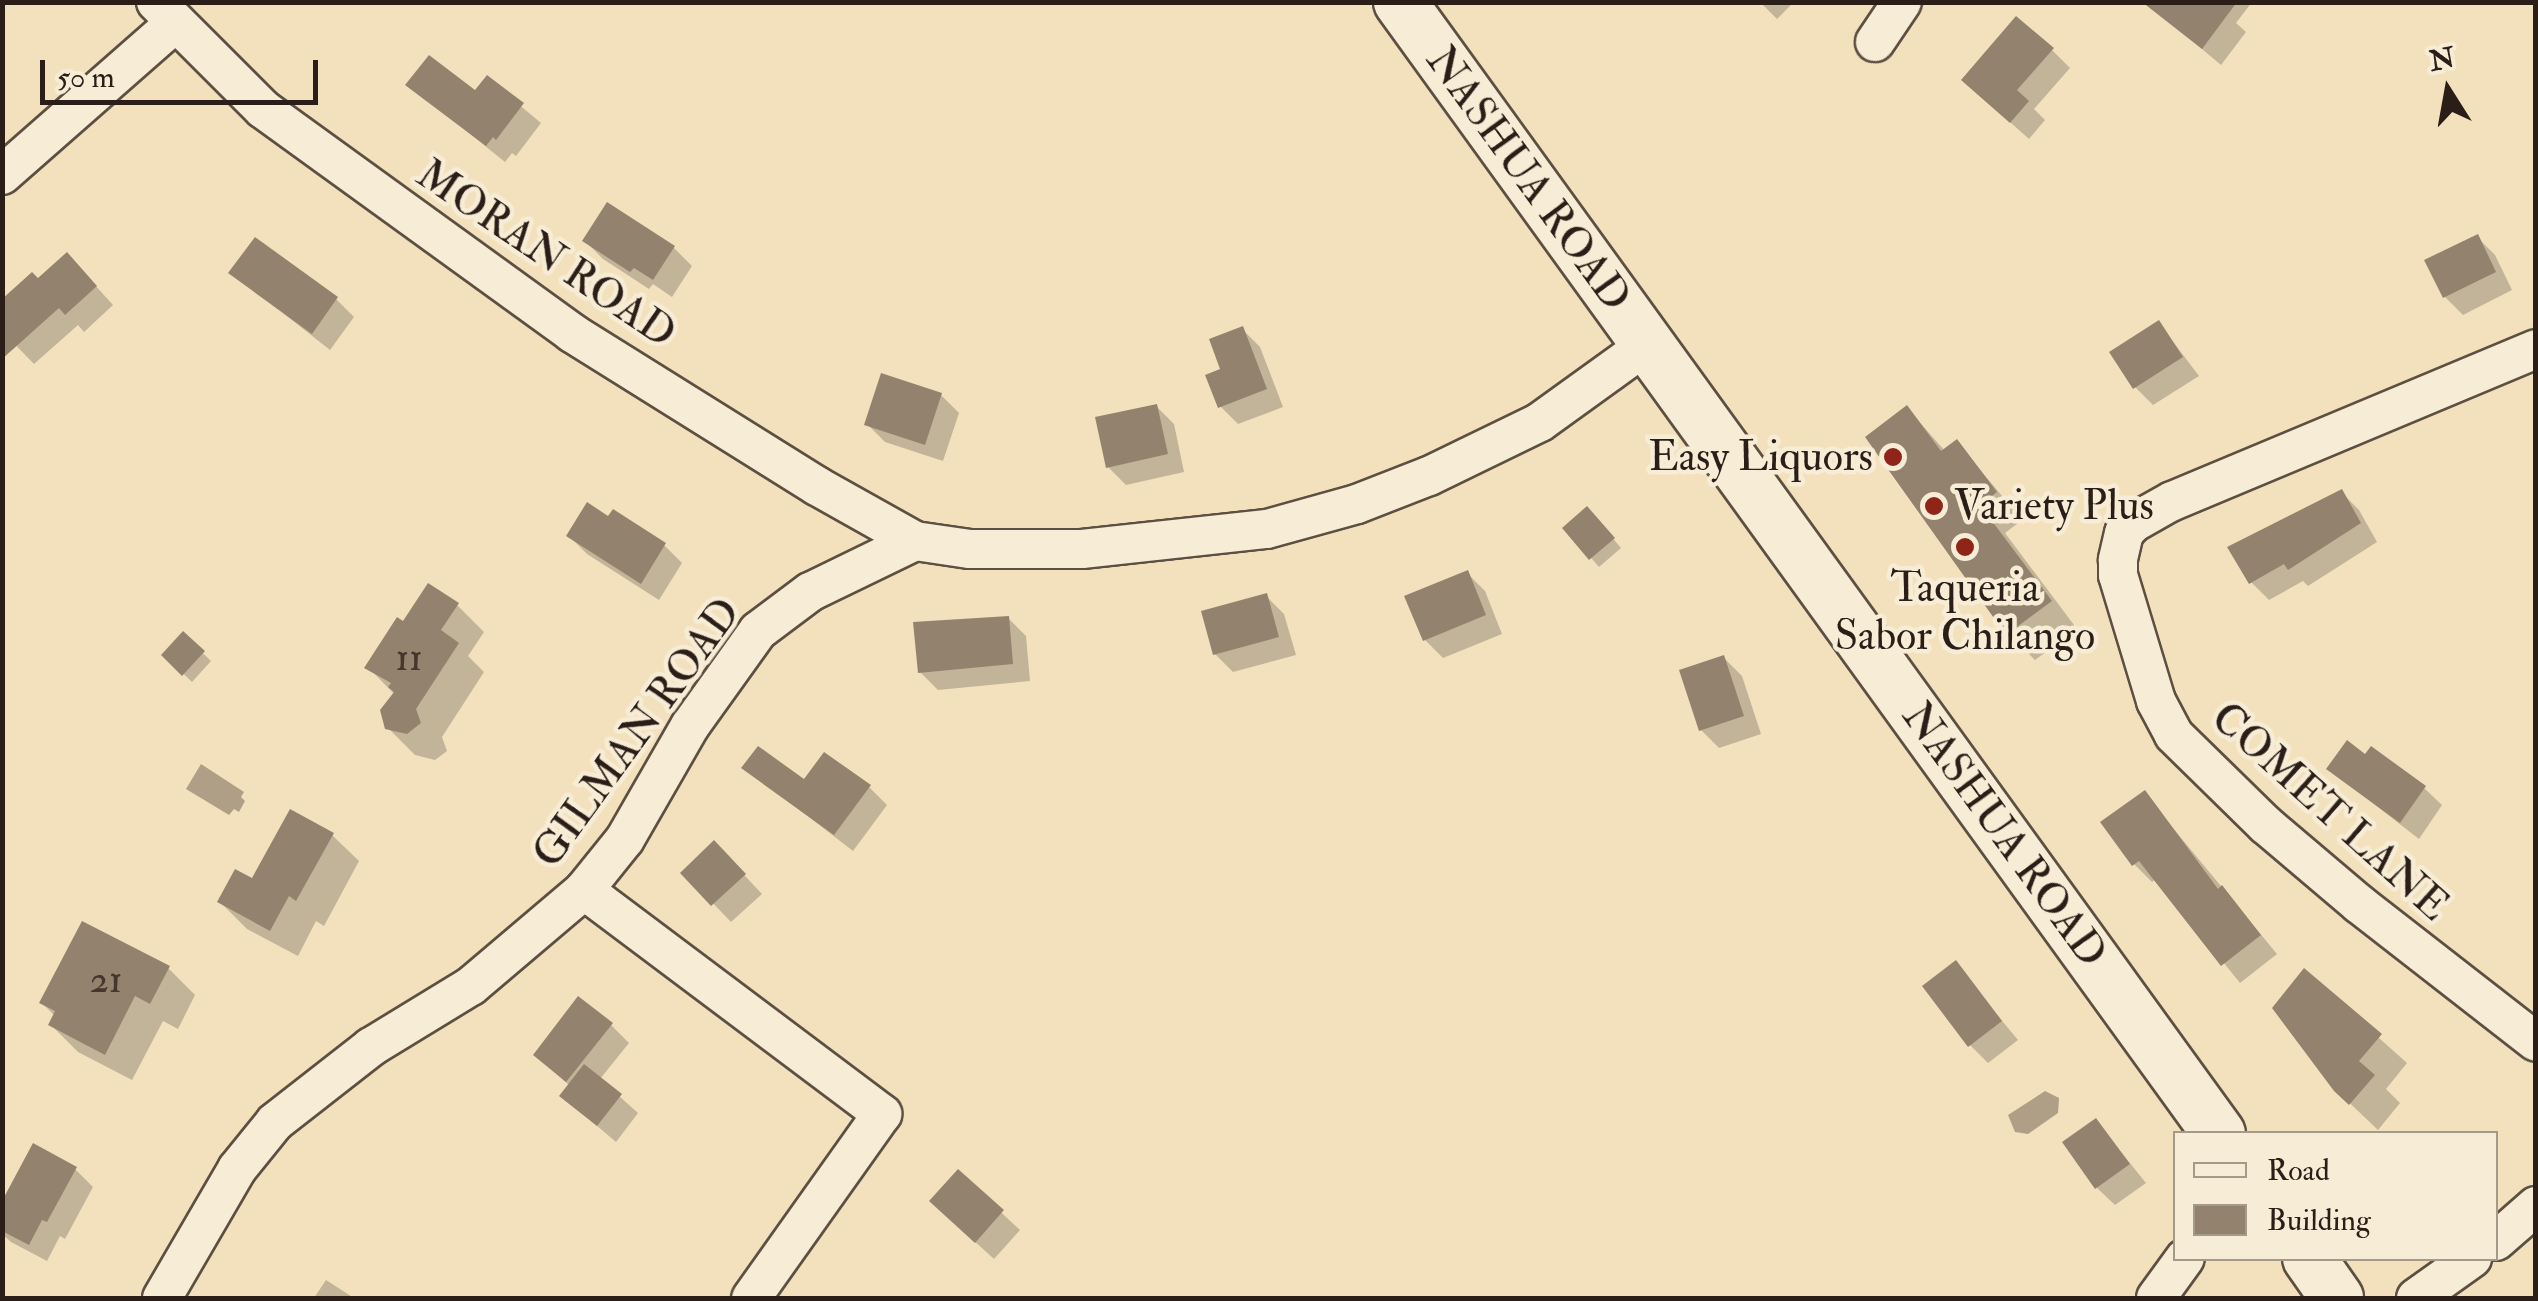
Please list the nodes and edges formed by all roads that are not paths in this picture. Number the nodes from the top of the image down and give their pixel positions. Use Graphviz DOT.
graph roads {
  1 [pos="1400,2"];
  2 [pos="1898,4"];
  3 [pos="166,13"];
  4 [pos="1875,42"];
  5 [pos="2,175"];
  6 [pos="1648,344"];
  7 [pos="2536,350"];
  8 [pos="915,541"];
  9 [pos="584,890"];
  10 [pos="2536,1042"];
  11 [pos="2218,1131"];
  12 [pos="2536,1206"];
  13 [pos="2498,1238"];
  14 [pos="2183,1261"];
  15 [pos="2311,1261"];
  16 [pos="2468,1261"];
  17 [pos="162,1298"];
  18 [pos="751,1298"];
  19 [pos="2156,1298"];
  20 [pos="2337,1298"];
  21 [pos="2416,1298"];
  1 -- 6 [label="main road, NASHUA ROAD"];
  2 -- 4 [label="street"];
  3 -- 5 [label="street"];
  3 -- 8 [label="street, MORAN ROAD"];
  6 -- 8 [label="street"];
  6 -- 11 [label="main road, NASHUA ROAD"];
  7 -- 10 [label="street, COMET LANE"];
  8 -- 9 [label="street, GILMAN ROAD"];
  9 -- 17 [label="street, GILMAN ROAD"];
  9 -- 18 [label="street"];
  12 -- 13 [label="street"];
  14 -- 19 [label="street"];
  15 -- 20 [label="main road"];
  16 -- 21 [label="street"];
}
